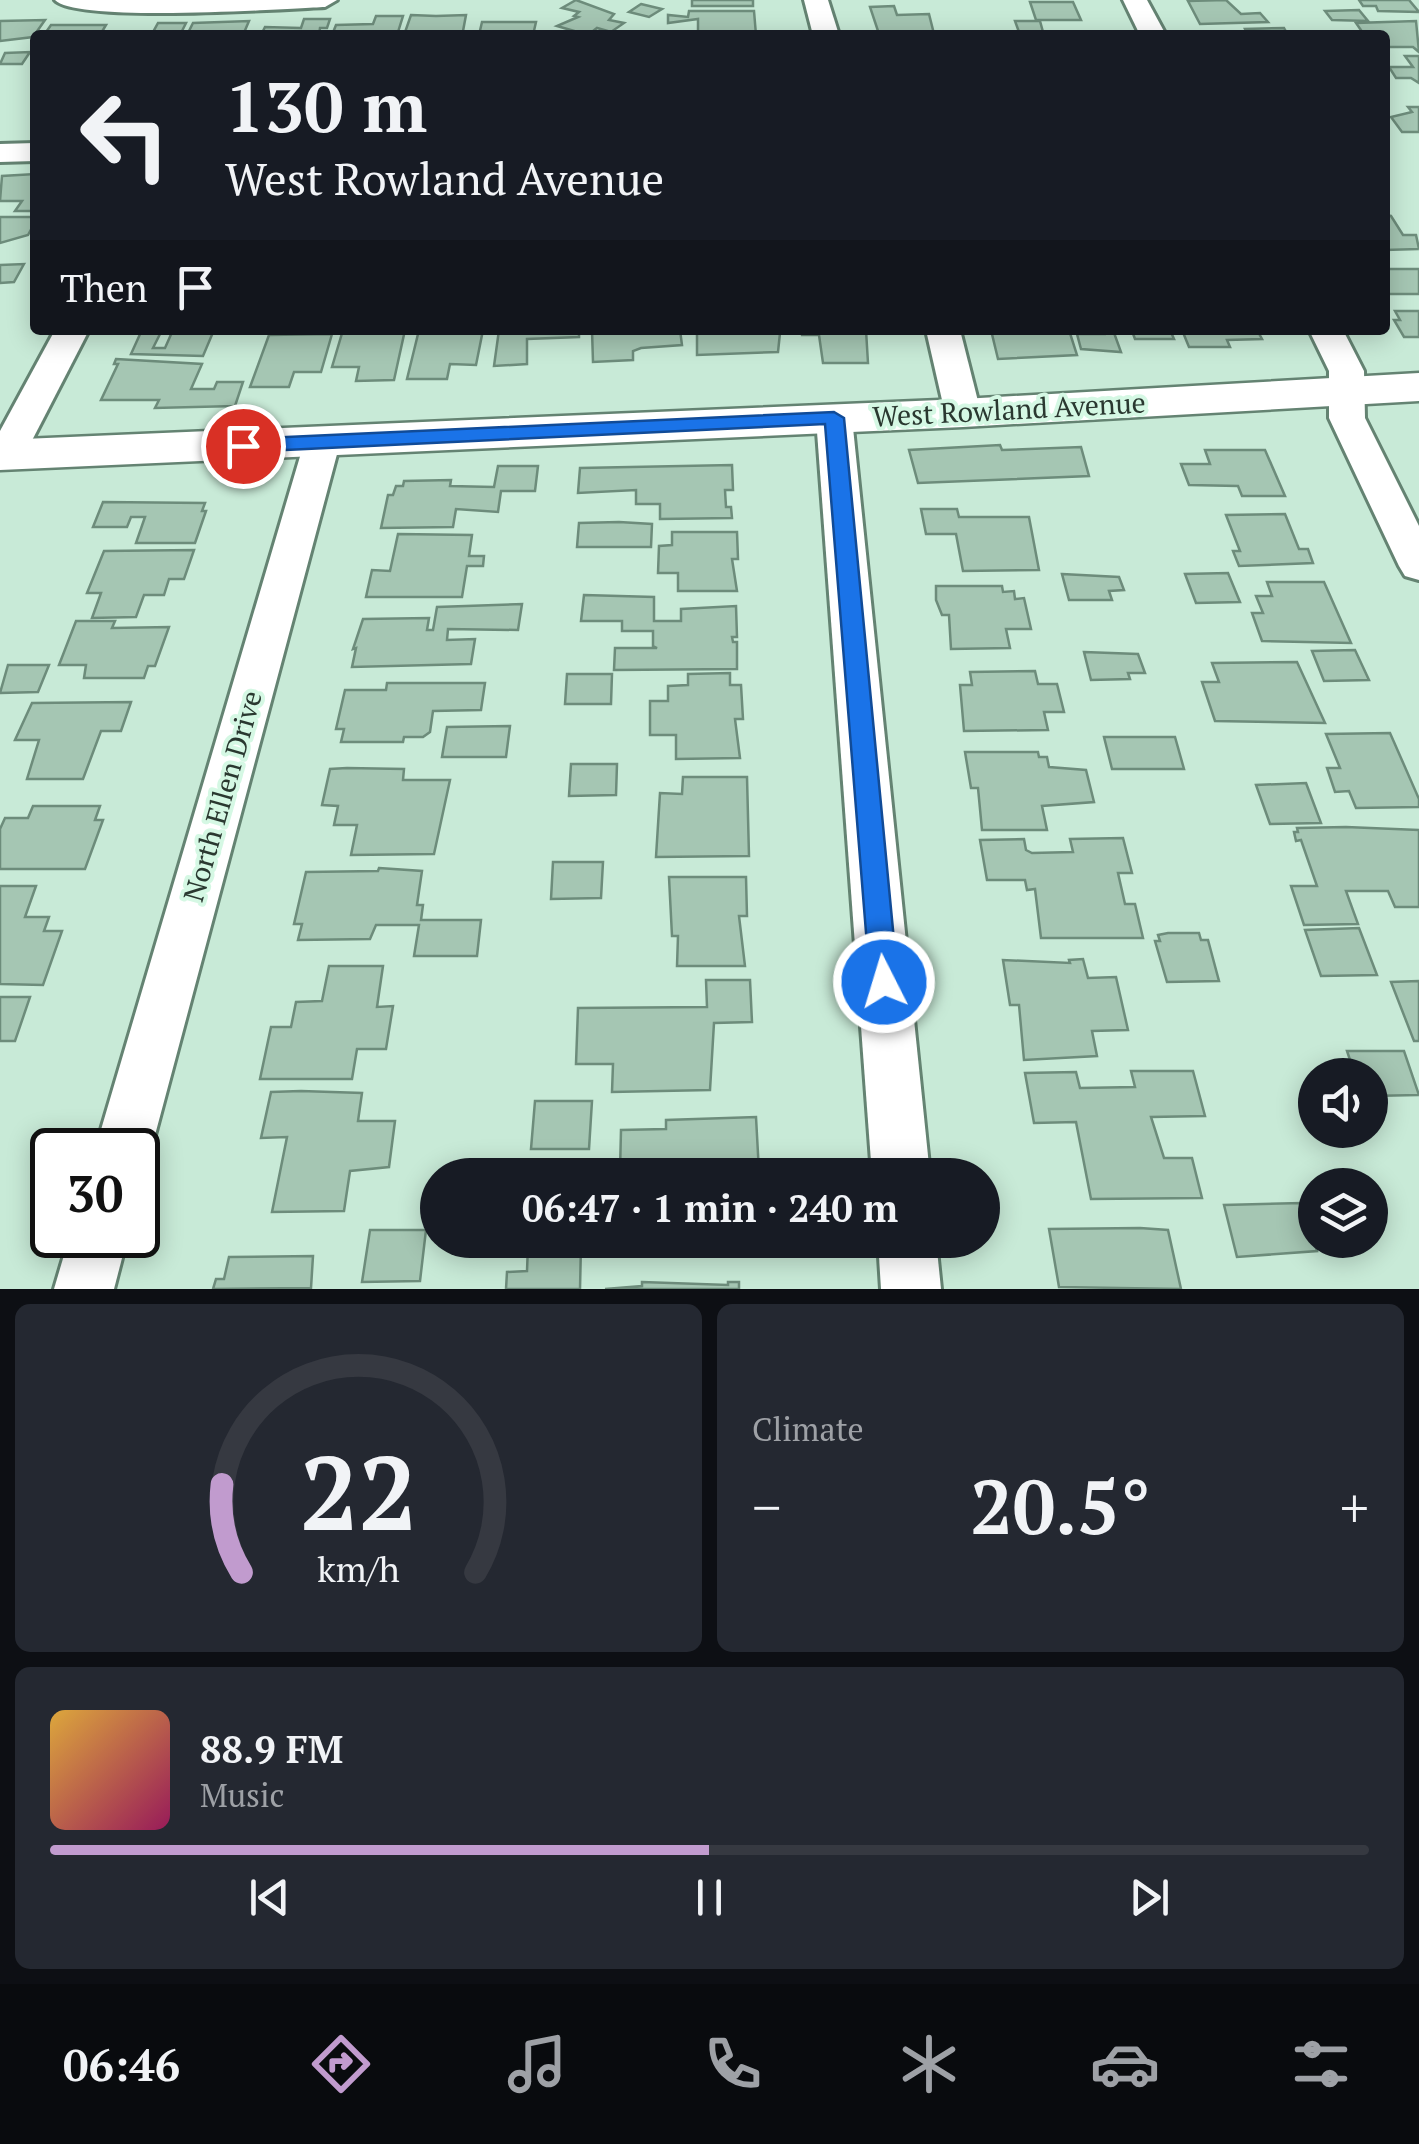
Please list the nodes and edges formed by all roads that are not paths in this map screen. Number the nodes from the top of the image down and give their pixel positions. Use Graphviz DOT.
graph roads {
  1 [pos="67,0"];
  2 [pos="325,0"];
  3 [pos="816,0"];
  4 [pos="1136,0"];
  5 [pos="823,30"];
  6 [pos="1151,30"];
  7 [pos="0,152"];
  8 [pos="30,152"];
  9 [pos="69,335"];
  10 [pos="944,335"];
  11 [pos="1329,335"];
  12 [pos="1419,387"];
  13 [pos="1350,390"];
  14 [pos="963,413"];
  15 [pos="834,418"];
  16 [pos="322,443"];
  17 [pos="3,455"];
  18 [pos="1419,566"];
  19 [pos="129,1128"];
  20 [pos="899,1158"];
  21 [pos="93,1258"];
  22 [pos="908,1258"];
  23 [pos="84,1289"];
  24 [pos="911,1289"];
  1 -- 2 [label="street"];
  3 -- 5 [label="street"];
  4 -- 6 [label="street"];
  7 -- 8 [label="street"];
  9 -- 17 [label="street"];
  10 -- 14 [label="street"];
  11 -- 13 [label="street"];
  12 -- 13 [label="street, West Rowland Avenue"];
  13 -- 14 [label="street, West Rowland Avenue"];
  13 -- 18 [label="street"];
  14 -- 15 [label="street, West Rowland Avenue"];
  15 -- 16 [label="street, West Rowland Avenue"];
  15 -- 20 [label="street"];
  16 -- 17 [label="street, West Rowland Avenue"];
  16 -- 19 [label="street, North Ellen Drive"];
  21 -- 23 [label="street"];
  22 -- 24 [label="street"];
}
